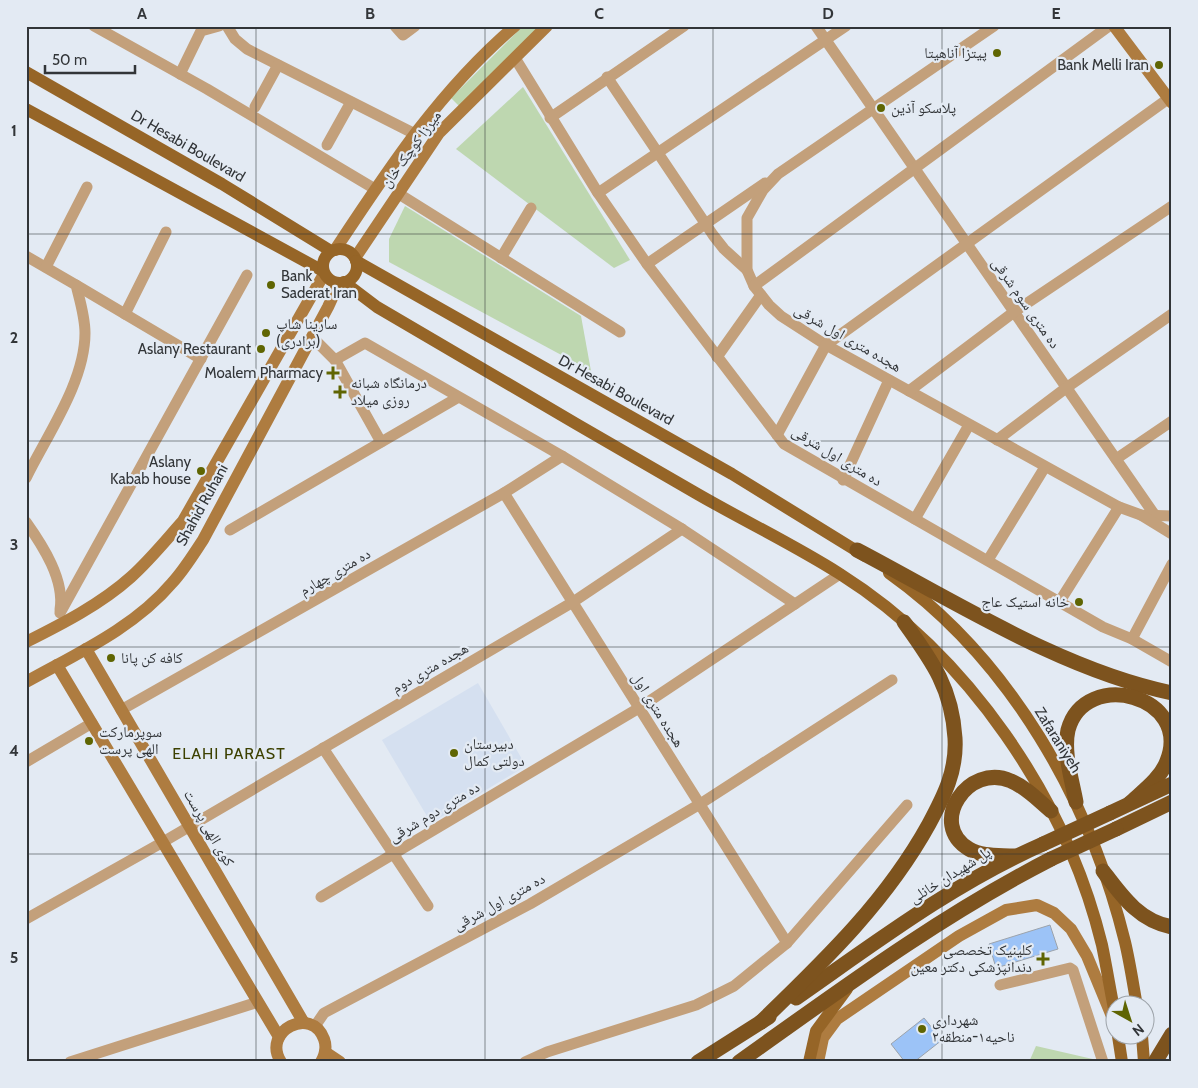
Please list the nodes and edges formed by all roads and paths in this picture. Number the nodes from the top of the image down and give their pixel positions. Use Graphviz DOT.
graph roads {
  1 [pos="94,26"];
  2 [pos="219,26"];
  3 [pos="228,26"];
  4 [pos="415,26"];
  5 [pos="515,26"];
  6 [pos="548,26"];
  7 [pos="684,26"];
  8 [pos="816,26"];
  9 [pos="846,26"];
  10 [pos="994,26"];
  11 [pos="1109,26"];
  12 [pos="1114,26"];
  13 [pos="112,30"];
  14 [pos="399,31"];
  15 [pos="826,41"];
  16 [pos="515,58"];
  17 [pos="278,65"];
  18 [pos="26,72"];
  19 [pos="180,74"];
  20 [pos="607,77"];
  21 [pos="446,97"];
  22 [pos="1170,99"];
  23 [pos="351,102"];
  24 [pos="255,107"];
  25 [pos="26,109"];
  26 [pos="873,109"];
  27 [pos="461,110"];
  28 [pos="550,118"];
  29 [pos="423,122"];
  30 [pos="439,133"];
  31 [pos="413,134"];
  32 [pos="327,145"];
  33 [pos="658,152"];
  34 [pos="915,169"];
  35 [pos="778,174"];
  36 [pos="87,187"];
  37 [pos="375,189"];
  38 [pos="598,192"];
  39 [pos="398,194"];
  40 [pos="1172,206"];
  41 [pos="531,208"];
  42 [pos="706,224"];
  43 [pos="166,232"];
  44 [pos="967,244"];
  45 [pos="333,250"];
  46 [pos="26,256"];
  47 [pos="502,258"];
  48 [pos="356,260"];
  49 [pos="647,264"];
  50 [pos="46,267"];
  51 [pos="747,270"];
  52 [pos="323,272"];
  53 [pos="247,276"];
  54 [pos="342,283"];
  55 [pos="76,285"];
  56 [pos="758,290"];
  57 [pos="1014,312"];
  58 [pos="125,314"];
  59 [pos="1172,314"];
  60 [pos="620,332"];
  61 [pos="312,337"];
  62 [pos="826,346"];
  63 [pos="717,357"];
  64 [pos="201,359"];
  65 [pos="335,360"];
  66 [pos="889,380"];
  67 [pos="1066,388"];
  68 [pos="909,391"];
  69 [pos="457,398"];
  70 [pos="1172,422"];
  71 [pos="969,425"];
  72 [pos="777,435"];
  73 [pos="997,440"];
  74 [pos="381,442"];
  75 [pos="562,456"];
  76 [pos="1116,459"];
  77 [pos="1045,467"];
  78 [pos="26,478"];
  79 [pos="843,480"];
  80 [pos="504,493"];
  81 [pos="1119,507"];
  82 [pos="1154,514"];
  83 [pos="1141,515"];
  84 [pos="1172,516"];
  85 [pos="915,519"];
  86 [pos="26,522"];
  87 [pos="682,528"];
  88 [pos="230,530"];
  89 [pos="1172,534"];
  90 [pos="857,550"];
  91 [pos="988,560"];
  92 [pos="1172,564"];
  93 [pos="840,574"];
  94 [pos="1060,600"];
  95 [pos="573,602"];
  96 [pos="795,604"];
  97 [pos="60,613"];
  98 [pos="904,622"];
  99 [pos="53,628"];
  100 [pos="1132,638"];
  101 [pos="26,642"];
  102 [pos="86,649"];
  103 [pos="1172,662"];
  104 [pos="57,665"];
  105 [pos="892,680"];
  106 [pos="26,682"];
  107 [pos="1172,693"];
  108 [pos="639,708"];
  109 [pos="121,710"];
  110 [pos="92,723"];
  111 [pos="324,748"];
  112 [pos="26,762"];
  113 [pos="1172,784"];
  114 [pos="1076,802"];
  115 [pos="1172,802"];
  116 [pos="1130,803"];
  117 [pos="700,804"];
  118 [pos="907,805"];
  119 [pos="1051,811"];
  120 [pos="1172,814"];
  121 [pos="1133,821"];
  122 [pos="189,826"];
  123 [pos="163,842"];
  124 [pos="394,854"];
  125 [pos="1014,856"];
  126 [pos="1103,871"];
  127 [pos="321,897"];
  128 [pos="428,906"];
  129 [pos="26,919"];
  130 [pos="1172,927"];
  131 [pos="787,943"];
  132 [pos="855,980"];
  133 [pos="1000,985"];
  134 [pos="1112,996"];
  135 [pos="1135,996"];
  136 [pos="258,1002"];
  137 [pos="1106,1002"];
  138 [pos="761,1022"];
  139 [pos="310,1025"];
  140 [pos="1172,1034"];
  141 [pos="279,1037"];
  142 [pos="1120,1046"];
  143 [pos="1143,1046"];
  144 [pos="323,1057"];
  145 [pos="276,1059"];
  146 [pos="70,1062"];
  147 [pos="340,1062"];
  148 [pos="525,1062"];
  149 [pos="698,1062"];
  150 [pos="739,1062"];
  151 [pos="808,1062"];
  152 [pos="818,1062"];
  153 [pos="1103,1062"];
  154 [pos="1122,1062"];
  155 [pos="1144,1062"];
  156 [pos="1155,1062"];
  1 -- 13 [label="street"];
  2 -- 19 [label="street"];
  3 -- 17 [label="street"];
  4 -- 14 [label="street"];
  5 -- 21 [label="main road, میرزا کوچک خان"];
  6 -- 16 [label="main road, میرزا کوچک خان"];
  7 -- 20 [label="street"];
  8 -- 15 [label="street, ده متری سوم شرقی"];
  9 -- 15 [label="street"];
  10 -- 26 [label="street, هجده متری اول شرقی"];
  11 -- 34 [label="street"];
  12 -- 22 [label="main road"];
  13 -- 19 [label="street"];
  15 -- 26 [label="street, ده متری سوم شرقی"];
  15 -- 33 [label="street"];
  16 -- 27 [label="main road, میرزا کوچک خان"];
  16 -- 28 [label="street, ده متری اول شرقی"];
  17 -- 23 [label="street"];
  17 -- 24 [label="street"];
  18 -- 45 [label="main road, Dr Hesabi Boulevard"];
  19 -- 37 [label="street"];
  20 -- 28 [label="street"];
  20 -- 33 [label="street"];
  21 -- 27 [label="main road"];
  21 -- 29 [label="main road, میرزا کوچک خان"];
  22 -- 44 [label="street"];
  23 -- 31 [label="street"];
  23 -- 32 [label="street"];
  25 -- 52 [label="main road"];
  26 -- 34 [label="street, ده متری سوم شرقی"];
  26 -- 35 [label="street, هجده متری اول شرقی"];
  27 -- 30 [label="main road, میرزا کوچک خان"];
  28 -- 38 [label="street, ده متری اول شرقی"];
  29 -- 30 [label="main road"];
  29 -- 31 [label="main road, میرزا کوچک خان"];
  30 -- 39 [label="main road, میرزا کوچک خان"];
  31 -- 37 [label="main road, میرزا کوچک خان"];
  33 -- 38 [label="street"];
  33 -- 42 [label="street"];
  34 -- 44 [label="street, ده متری سوم شرقی"];
  34 -- 56 [label="street"];
  35 -- 42 [label="street"];
  35 -- 51 [label="street, هجده متری اول شرقی"];
  36 -- 50 [label="street"];
  37 -- 45 [label="main road, میرزا کوچک خان"];
  38 -- 49 [label="street, ده متری اول شرقی"];
  39 -- 47 [label="street"];
  39 -- 48 [label="main road, میرزا کوچک خان"];
  40 -- 57 [label="street"];
  41 -- 47 [label="street"];
  42 -- 49 [label="street"];
  42 -- 51 [label="street"];
  43 -- 58 [label="street"];
  44 -- 57 [label="street, ده متری سوم شرقی"];
  44 -- 62 [label="street"];
  45 -- 48 [label="main road"];
  45 -- 52 [label="main road"];
  46 -- 50 [label="street"];
  47 -- 60 [label="street"];
  48 -- 54 [label="main road"];
  48 -- 90 [label="main road, Dr Hesabi Boulevard"];
  49 -- 63 [label="street, ده متری اول شرقی"];
  50 -- 55 [label="street"];
  51 -- 56 [label="street, هجده متری اول شرقی"];
  52 -- 54 [label="main road"];
  52 -- 99 [label="main road, Shahid Ruhani"];
  53 -- 64 [label="street"];
  54 -- 61 [label="main road, Shahid Ruhani"];
  54 -- 93 [label="main road"];
  55 -- 58 [label="street"];
  55 -- 78 [label="street"];
  56 -- 62 [label="street, هجده متری اول شرقی"];
  56 -- 63 [label="street"];
  57 -- 67 [label="street, ده متری سوم شرقی"];
  57 -- 68 [label="street"];
  58 -- 64 [label="street"];
  59 -- 67 [label="street"];
  61 -- 65 [label="street"];
  61 -- 102 [label="main road, Shahid Ruhani"];
  62 -- 66 [label="street, هجده متری اول شرقی"];
  62 -- 72 [label="street"];
  63 -- 72 [label="street, ده متری اول شرقی"];
  64 -- 97 [label="street"];
  65 -- 69 [label="street"];
  65 -- 74 [label="street"];
  66 -- 68 [label="street, هجده متری اول شرقی"];
  66 -- 79 [label="street"];
  67 -- 73 [label="street"];
  67 -- 76 [label="street, ده متری سوم شرقی"];
  68 -- 71 [label="street, هجده متری اول شرقی"];
  69 -- 74 [label="street"];
  69 -- 75 [label="street"];
  70 -- 76 [label="street"];
  71 -- 73 [label="street, هجده متری اول شرقی"];
  71 -- 85 [label="street"];
  72 -- 79 [label="street, ده متری اول شرقی"];
  73 -- 77 [label="street, هجده متری اول شرقی"];
  74 -- 88 [label="street"];
  75 -- 80 [label="street, ده متری چهارم"];
  75 -- 87 [label="street"];
  76 -- 82 [label="street, ده متری سوم شرقی"];
  77 -- 81 [label="street, هجده متری اول شرقی"];
  77 -- 91 [label="street"];
  79 -- 85 [label="street, ده متری اول شرقی"];
  80 -- 95 [label="street, هجده متری اول"];
  80 -- 109 [label="street, ده متری چهارم"];
  81 -- 83 [label="street, هجده متری اول شرقی"];
  81 -- 94 [label="street"];
  82 -- 83 [label="street, هجده متری اول شرقی"];
  82 -- 84 [label="street, هجده متری اول شرقی"];
  83 -- 89 [label="street"];
  85 -- 91 [label="street, ده متری اول شرقی"];
  86 -- 97 [label="street"];
  87 -- 95 [label="street, هجده متری دوم"];
  87 -- 96 [label="street"];
  90 -- 107 [label="highway"];
  90 -- 114 [label="main road, Zafaraniyeh"];
  91 -- 94 [label="street, ده متری اول شرقی"];
  92 -- 100 [label="street"];
  93 -- 96 [label="street, ده متری دوم شرقی"];
  93 -- 98 [label="main road"];
  94 -- 100 [label="street, ده متری اول شرقی"];
  95 -- 108 [label="street, هجده متری اول"];
  95 -- 111 [label="street, هجده متری دوم"];
  96 -- 108 [label="street, ده متری دوم شرقی"];
  97 -- 99 [label="street"];
  98 -- 119 [label="main road"];
  98 -- 138 [label="highway"];
  99 -- 101 [label="main road, Shahid Ruhani"];
  100 -- 103 [label="street, ده متری اول شرقی"];
  102 -- 104 [label="main road, Shahid Ruhani"];
  102 -- 109 [label="main road, کوی الهی پرست"];
  104 -- 106 [label="main road, Shahid Ruhani"];
  104 -- 110 [label="main road"];
  105 -- 117 [label="street, ده متری اول شرقی"];
  108 -- 117 [label="street, هجده متری اول"];
  108 -- 124 [label="street, ده متری دوم شرقی"];
  109 -- 122 [label="main road, کوی الهی پرست"];
  110 -- 112 [label="street"];
  110 -- 123 [label="main road"];
  111 -- 122 [label="street, هجده متری دوم"];
  111 -- 124 [label="street"];
  113 -- 116 [label="highway, پل شهیدان خانلی"];
  114 -- 116 [label="highway"];
  114 -- 126 [label="main road, Zafaraniyeh"];
  115 -- 121 [label="highway"];
  116 -- 125 [label="highway, پل شهیدان خانلی, bridge"];
  117 -- 131 [label="street, هجده متری اول"];
  117 -- 139 [label="street, ده متری اول شرقی"];
  118 -- 131 [label="street"];
  119 -- 125 [label="highway"];
  119 -- 134 [label="main road"];
  120 -- 121 [label="highway"];
  121 -- 132 [label="highway, bridge"];
  122 -- 123 [label="street, هجده متری دوم"];
  122 -- 139 [label="main road, کوی الهی پرست"];
  123 -- 129 [label="street, هجده متری دوم"];
  123 -- 136 [label="main road"];
  124 -- 127 [label="street, ده متری دوم شرقی"];
  124 -- 128 [label="street"];
  125 -- 138 [label="highway, پل شهیدان خانلی"];
  126 -- 130 [label="highway"];
  126 -- 135 [label="main road, Zafaraniyeh"];
  131 -- 148 [label="street"];
  132 -- 150 [label="highway"];
  132 -- 151 [label="main road"];
  133 -- 153 [label="street"];
  136 -- 141 [label="main road"];
  136 -- 146 [label="street"];
  137 -- 152 [label="main road"];
  138 -- 149 [label="highway"];
  139 -- 141 [label="main road"];
  139 -- 144 [label="main road, کوی الهی پرست"];
  140 -- 156 [label="highway"];
  141 -- 145 [label="main road"];
  142 -- 154 [label="main road"];
  143 -- 155 [label="main road"];
  144 -- 147 [label="main road"];
}
